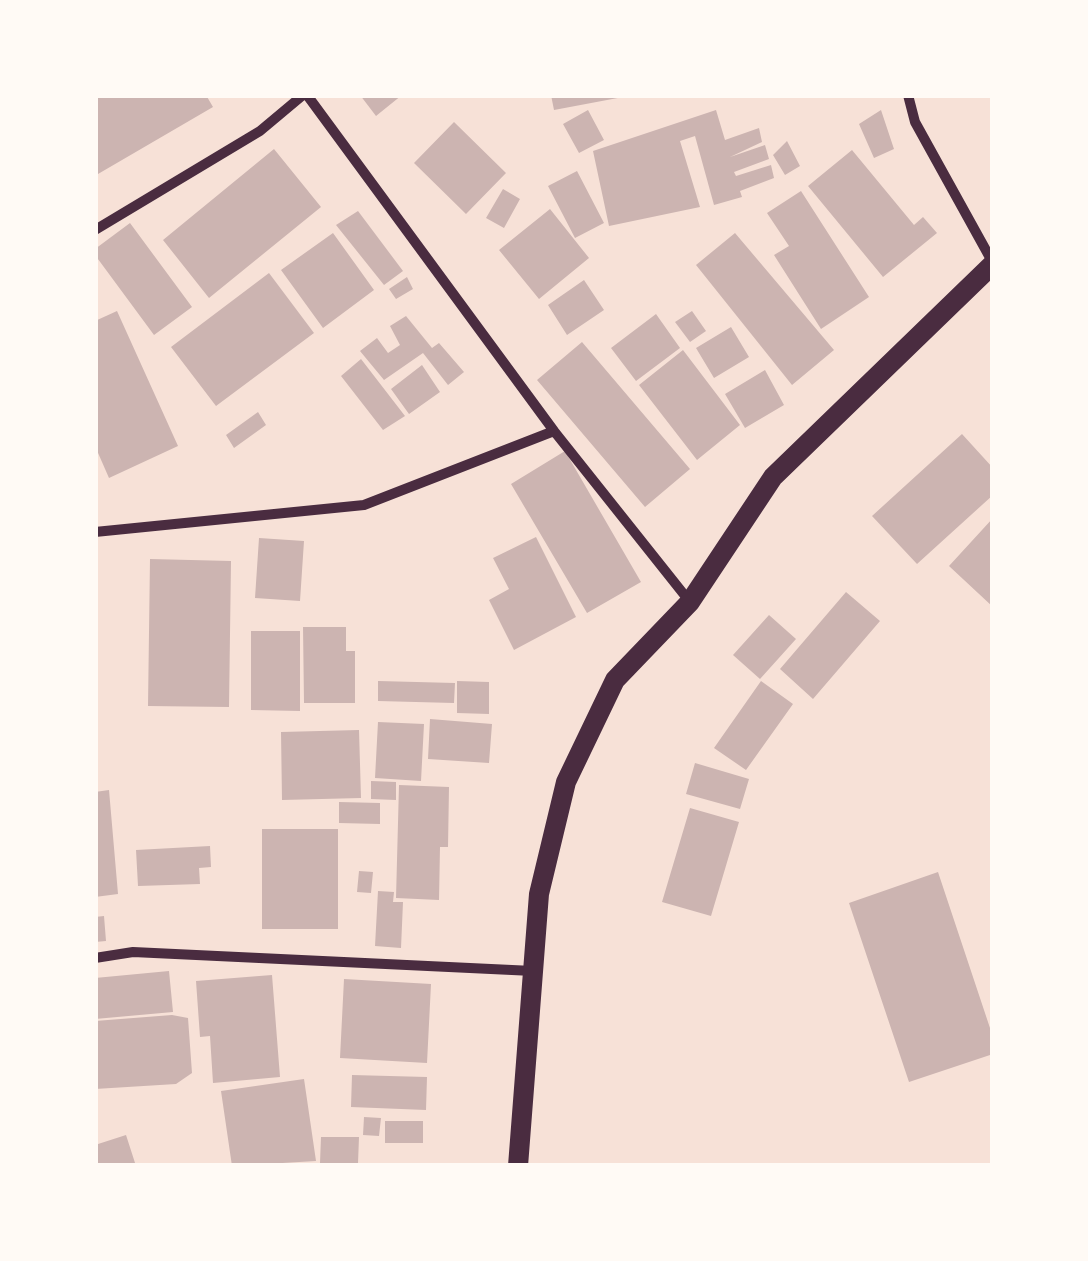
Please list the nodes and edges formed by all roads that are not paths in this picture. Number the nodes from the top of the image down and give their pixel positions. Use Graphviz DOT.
graph roads {
  1 [pos="305,95"];
  2 [pos="908,95"];
  3 [pos="95,230"];
  4 [pos="993,264"];
  5 [pos="554,431"];
  6 [pos="95,532"];
  7 [pos="690,602"];
  8 [pos="95,958"];
  9 [pos="533,970"];
  10 [pos="518,1166"];
  1 -- 3 [label="street"];
  1 -- 5 [label="street"];
  2 -- 4 [label="street"];
  4 -- 7 [label="main road"];
  5 -- 6 [label="street"];
  5 -- 7 [label="street"];
  7 -- 9 [label="main road"];
  8 -- 9 [label="street"];
  9 -- 10 [label="main road"];
}
